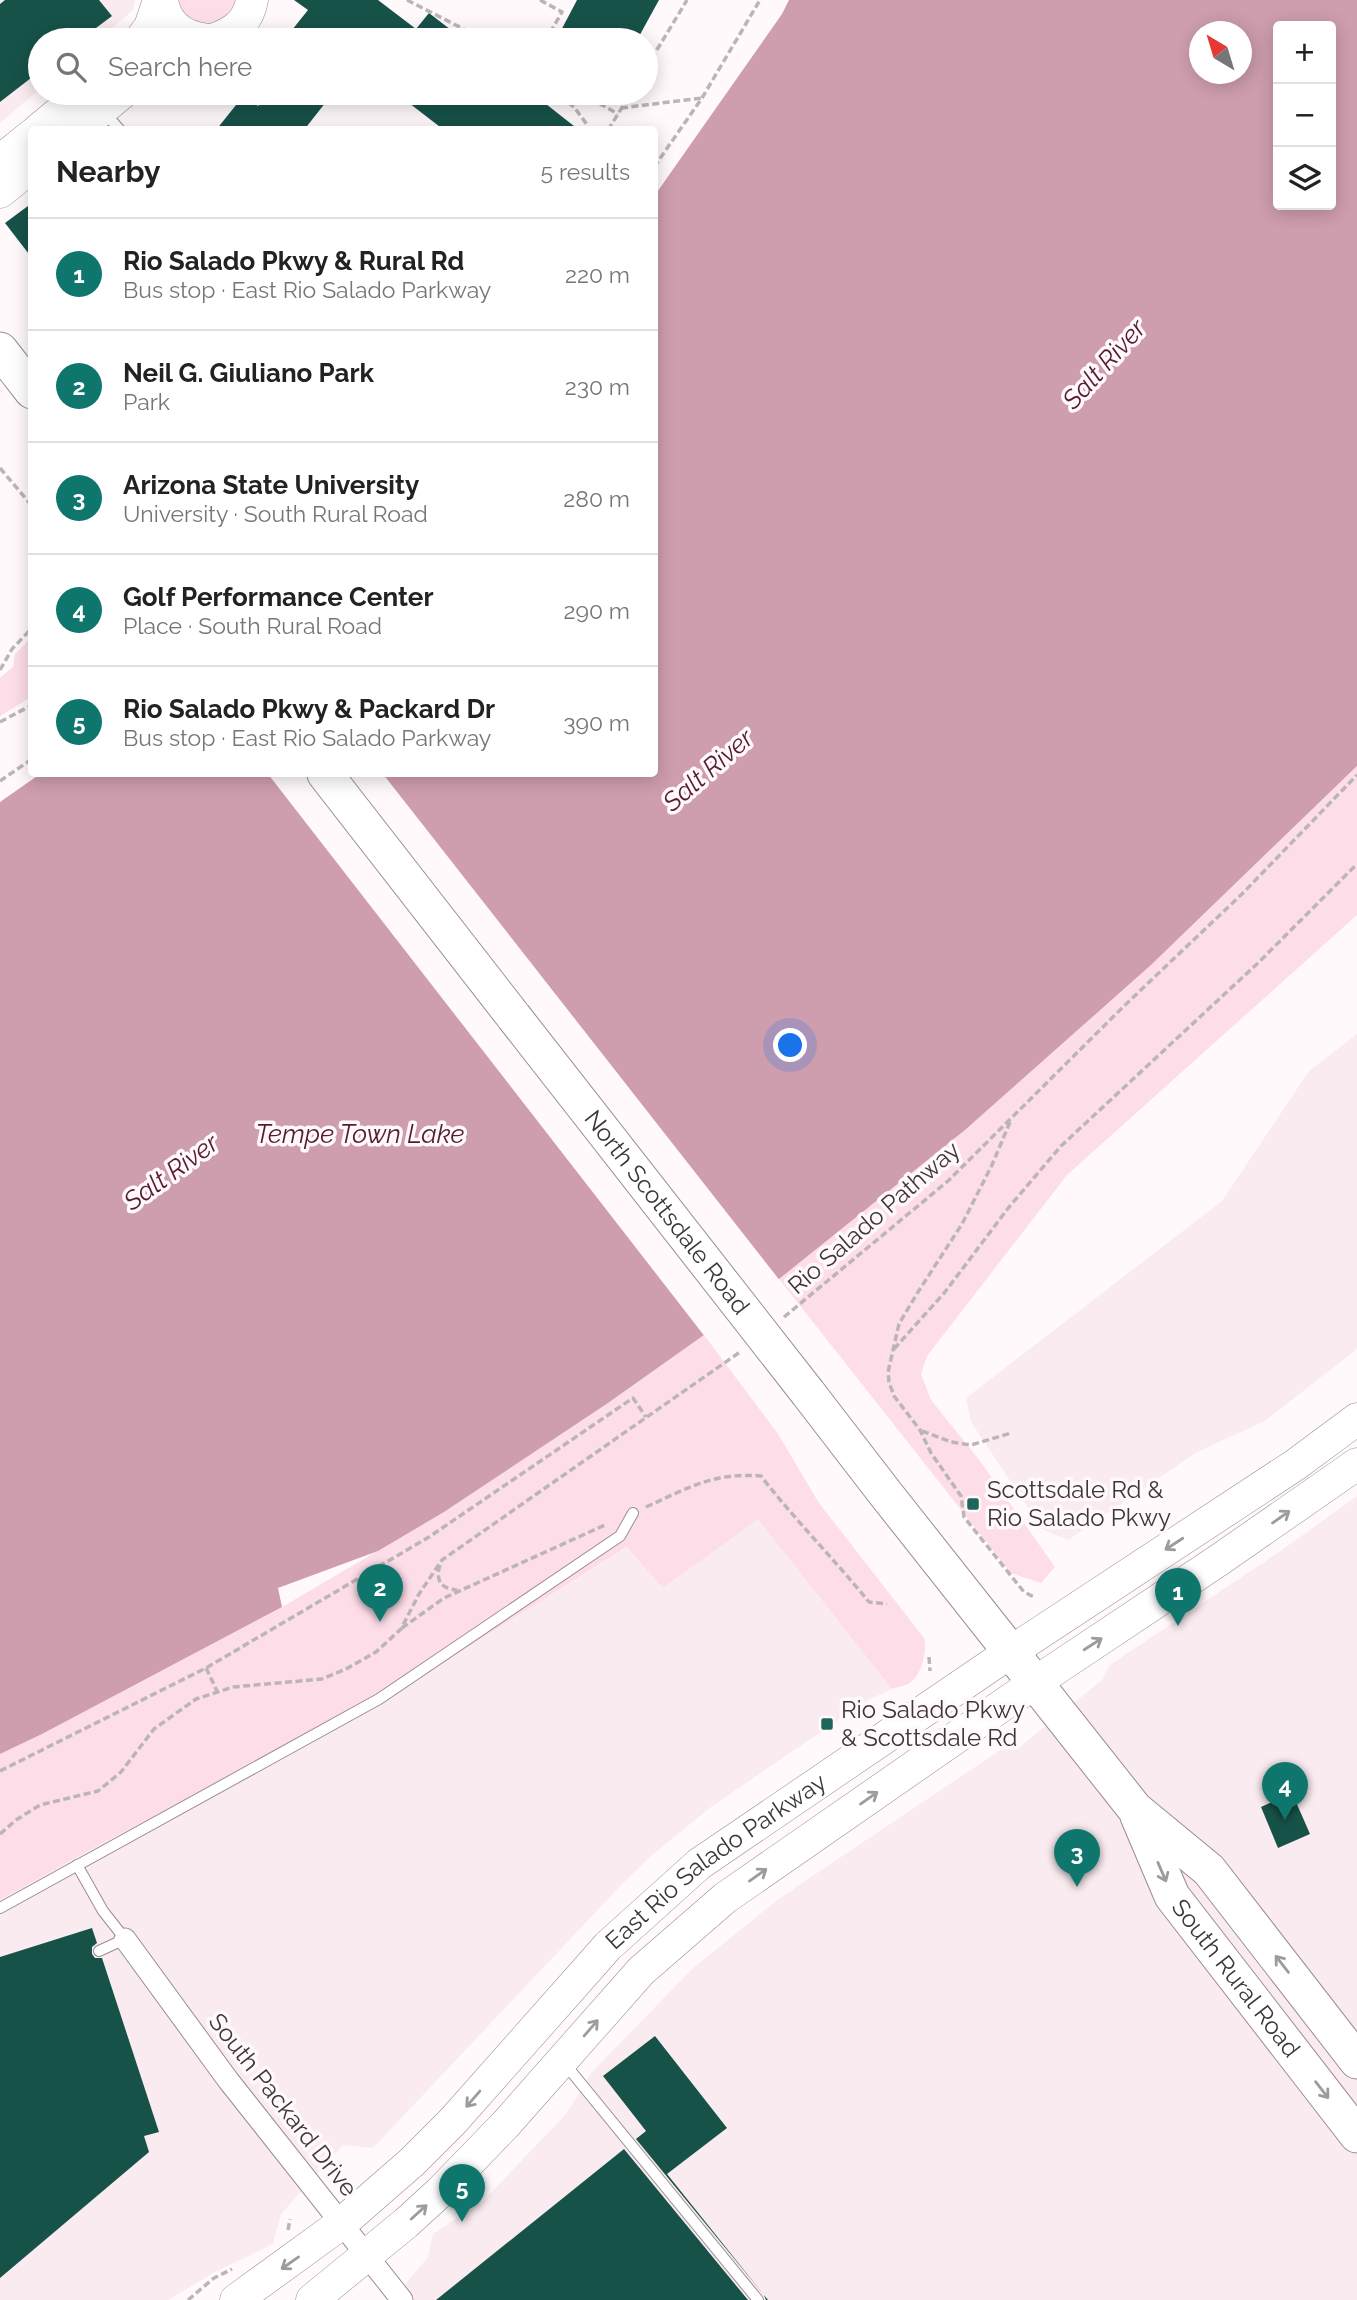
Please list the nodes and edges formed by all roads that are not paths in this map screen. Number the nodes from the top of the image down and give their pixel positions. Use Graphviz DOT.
graph roads {
  1 [pos="160,0"];
  2 [pos="252,0"];
  3 [pos="149,28"];
  4 [pos="175,28"];
  5 [pos="237,28"];
  6 [pos="107,106"];
  7 [pos="50,126"];
  8 [pos="82,126"];
  9 [pos="28,138"];
  10 [pos="0,161"];
  11 [pos="28,169"];
  12 [pos="0,192"];
  13 [pos="5,357"];
  14 [pos="28,386"];
  15 [pos="327,777"];
  16 [pos="1357,1419"];
  17 [pos="1357,1464"];
  18 [pos="633,1513"];
  19 [pos="1012,1651"];
  20 [pos="1036,1682"];
  21 [pos="1135,1809"];
  22 [pos="77,1865"];
  23 [pos="0,1908"];
  24 [pos="125,1939"];
  25 [pos="99,1951"];
  26 [pos="562,2060"];
  27 [pos="1357,2061"];
  28 [pos="1357,2134"];
  29 [pos="342,2223"];
  30 [pos="367,2256"];
  31 [pos="236,2300"];
  32 [pos="312,2300"];
  33 [pos="402,2300"];
  34 [pos="758,2300"];
  1 -- 3 [label="main road"];
  1 -- 4 [label="main road"];
  2 -- 5 [label="main road"];
  6 -- 7 [label="main road"];
  6 -- 8 [label="main road"];
  9 -- 10 [label="main road"];
  11 -- 12 [label="main road"];
  13 -- 14 [label="main road"];
  15 -- 19 [label="main road, North Scottsdale Road, bridge"];
  16 -- 19 [label="main road, East Rio Salado Parkway, one-way"];
  20 -- 17 [label="main road, East Rio Salado Parkway, one-way"];
  18 -- 22 [label="lane"];
  19 -- 20 [label="main road, South Rural Road"];
  19 -- 29 [label="main road, East Rio Salado Parkway, one-way"];
  20 -- 21 [label="main road, South Rural Road"];
  26 -- 20 [label="main road, East Rio Salado Parkway, one-way"];
  27 -- 21 [label="main road, South Rural Road, one-way"];
  21 -- 28 [label="main road, South Rural Road, one-way"];
  22 -- 23 [label="lane"];
  22 -- 24 [label="lane"];
  24 -- 25 [label="lane"];
  24 -- 29 [label="street, South Packard Drive"];
  30 -- 26 [label="main road, East Rio Salado Parkway, one-way"];
  26 -- 34 [label="lane"];
  29 -- 30 [label="street, South Packard Drive"];
  29 -- 31 [label="main road, East Rio Salado Parkway, one-way"];
  30 -- 32 [label="main road, East Rio Salado Parkway"];
  30 -- 33 [label="street, South Packard Drive"];
}
